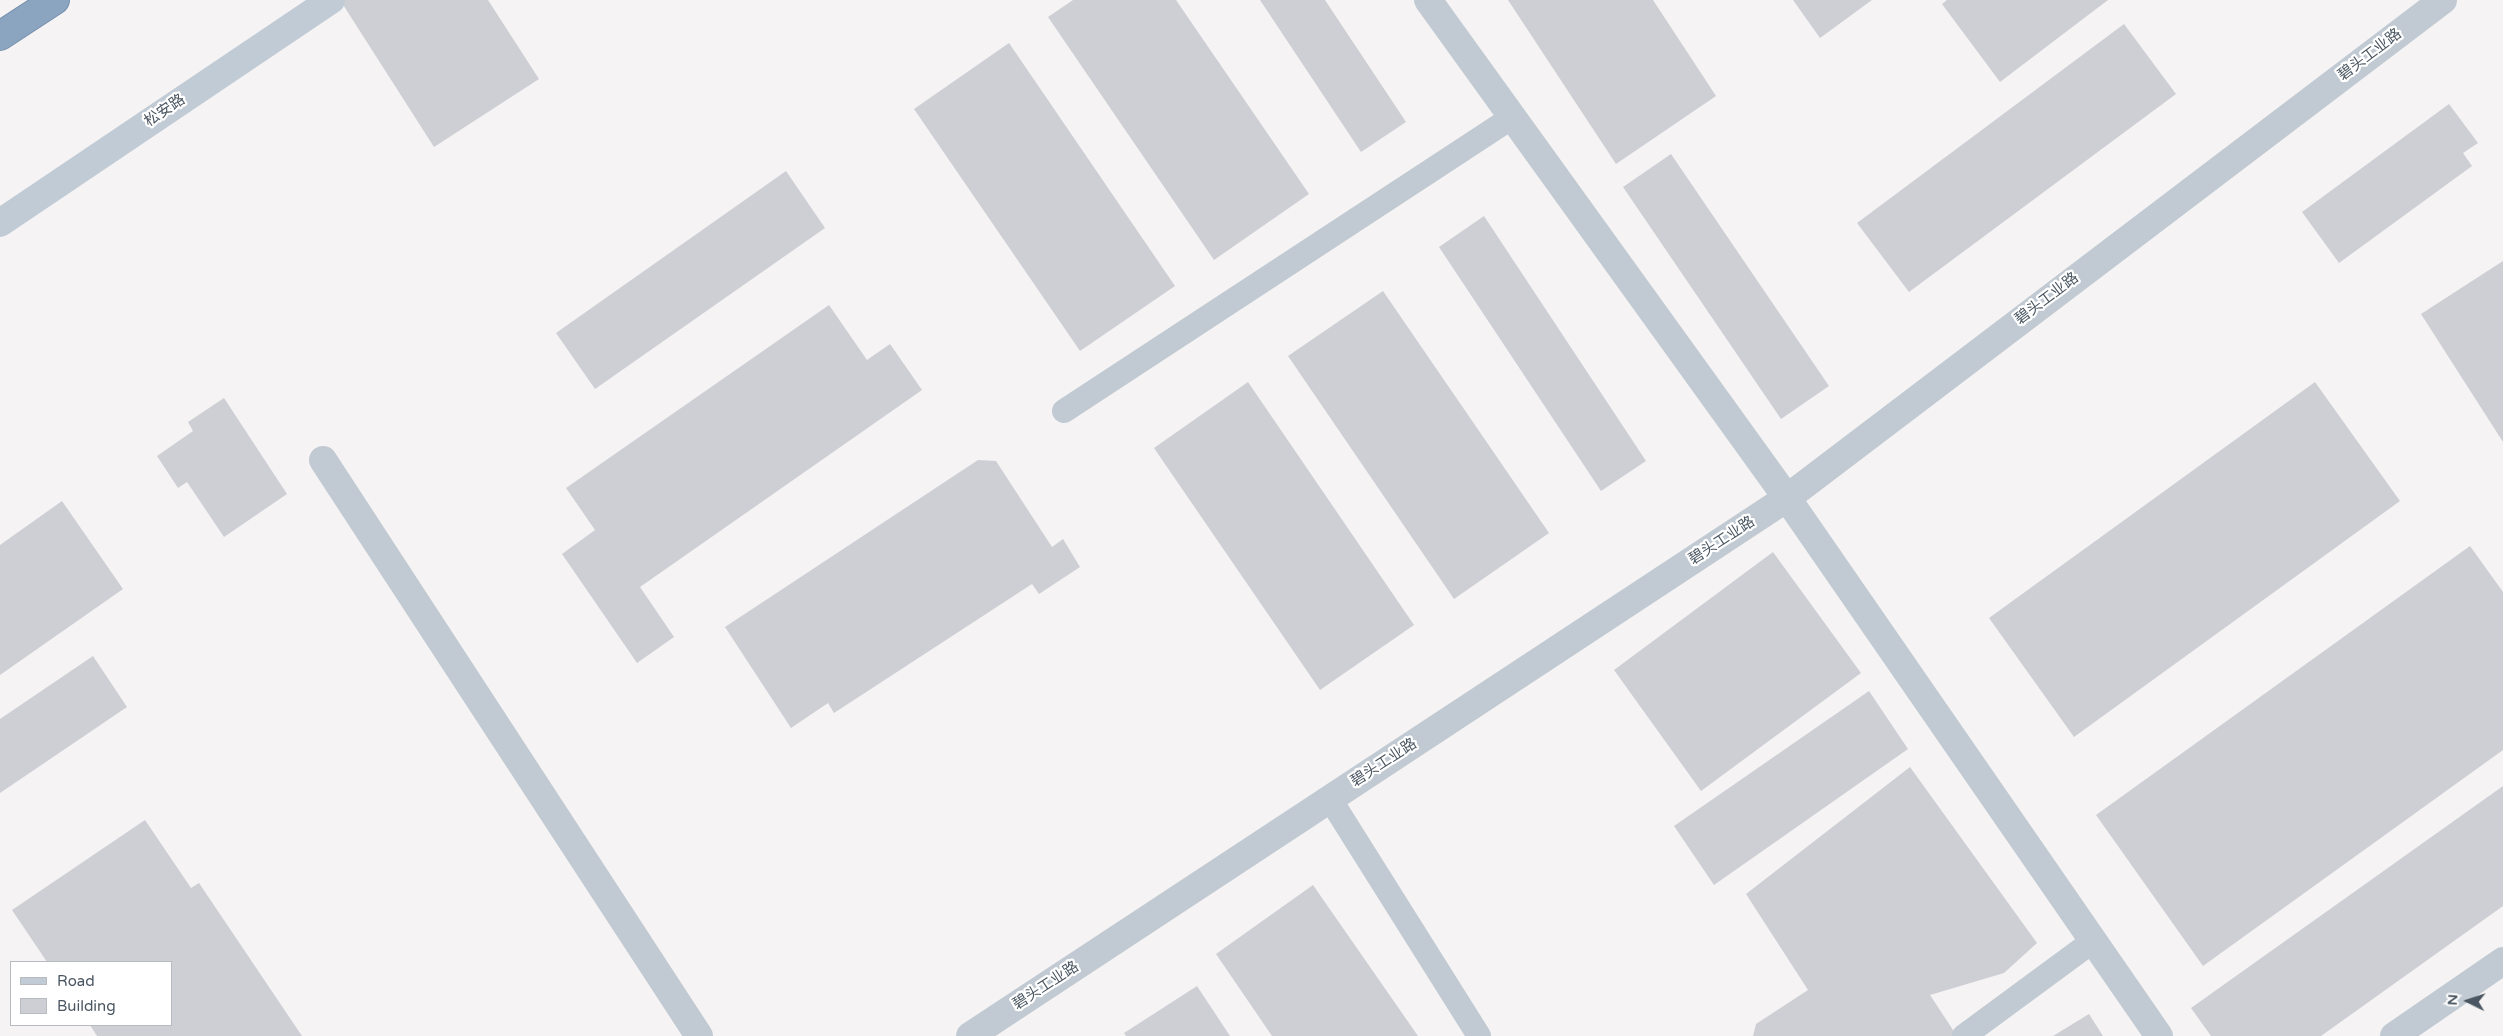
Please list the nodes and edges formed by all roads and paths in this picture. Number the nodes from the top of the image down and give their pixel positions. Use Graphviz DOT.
graph roads {
  1 [pos="55,0"];
  2 [pos="331,0"];
  3 [pos="1428,0"];
  4 [pos="2443,0"];
  5 [pos="0,36"];
  6 [pos="1511,118"];
  7 [pos="0,222"];
  8 [pos="1064,411"];
  9 [pos="323,460"];
  10 [pos="1787,498"];
  11 [pos="1330,799"];
  12 [pos="2093,940"];
  13 [pos="2503,961"];
  14 [pos="700,1036"];
  15 [pos="970,1036"];
  16 [pos="1480,1036"];
  17 [pos="1964,1036"];
  18 [pos="2159,1036"];
  19 [pos="2394,1036"];
  1 -- 5 [label="highway"];
  2 -- 7 [label="main road, 松安路"];
  3 -- 6 [label="street"];
  4 -- 10 [label="street, 碧头工业路"];
  6 -- 8 [label="lane"];
  6 -- 10 [label="street"];
  9 -- 14 [label="street"];
  10 -- 11 [label="street, 碧头工业路"];
  10 -- 12 [label="street"];
  11 -- 15 [label="street, 碧头工业路"];
  11 -- 16 [label="lane"];
  12 -- 17 [label="lane"];
  12 -- 18 [label="street"];
  13 -- 19 [label="street"];
}
